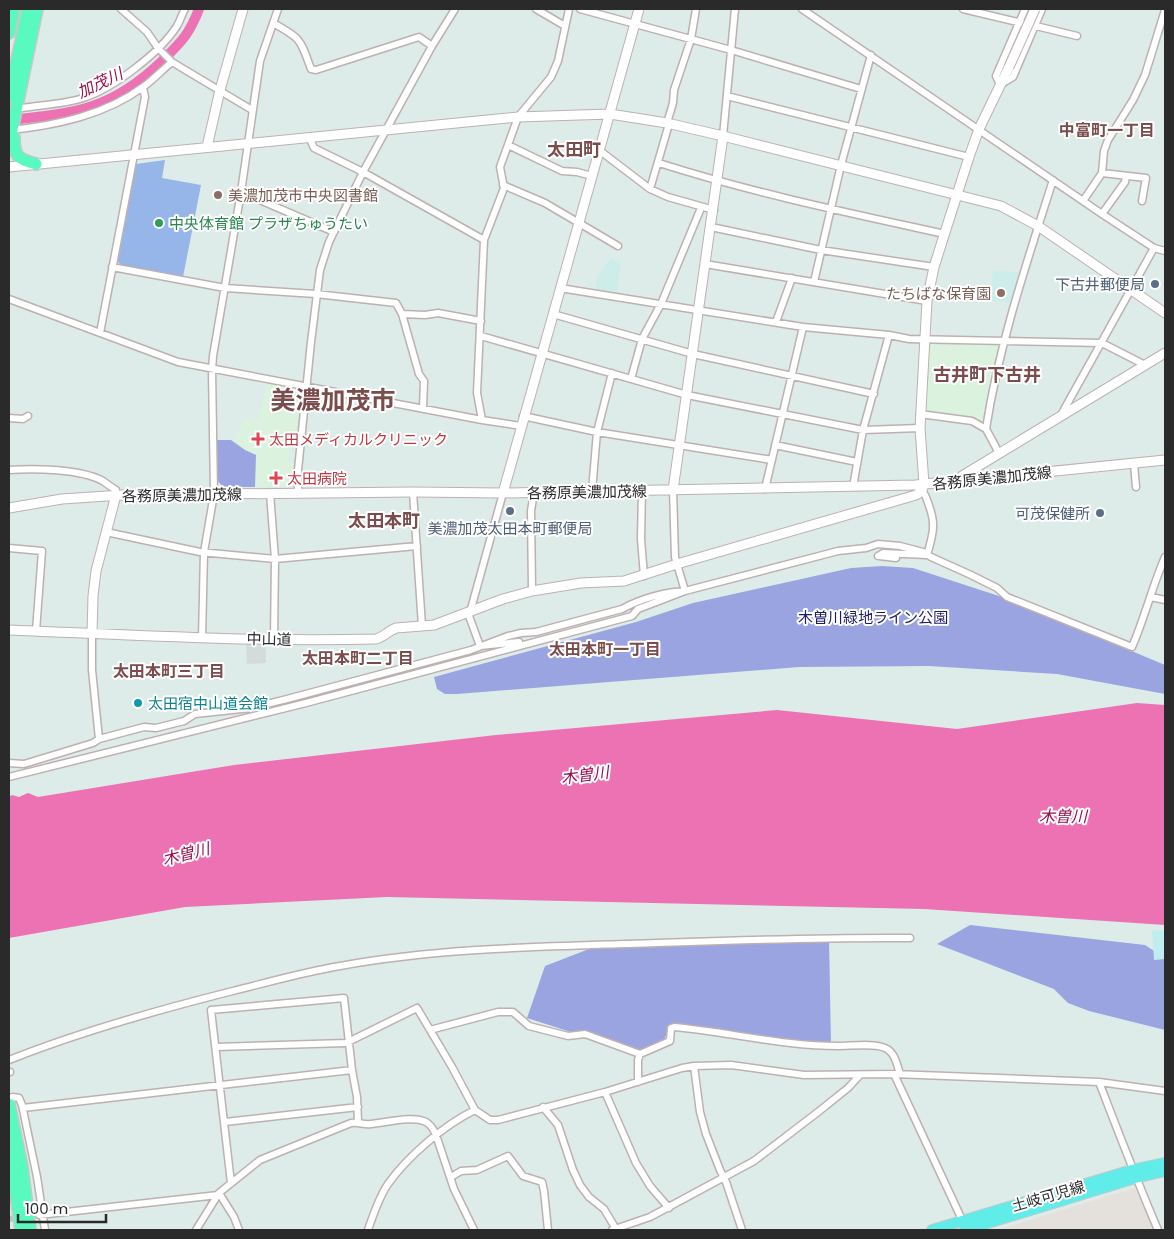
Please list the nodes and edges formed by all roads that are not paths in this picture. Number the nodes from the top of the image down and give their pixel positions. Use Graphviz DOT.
graph roads {
  1 [pos="14,9"];
  2 [pos="30,9"];
  3 [pos="37,9"];
  4 [pos="43,9"];
  5 [pos="121,9"];
  6 [pos="185,9"];
  7 [pos="243,9"];
  8 [pos="278,9"];
  9 [pos="455,9"];
  10 [pos="536,9"];
  11 [pos="569,9"];
  12 [pos="580,9"];
  13 [pos="639,9"];
  14 [pos="696,9"];
  15 [pos="735,9"];
  16 [pos="802,9"];
  17 [pos="963,9"];
  18 [pos="1025,9"];
  19 [pos="1035,9"];
  20 [pos="1042,9"];
  21 [pos="1165,10"];
  22 [pos="1020,22"];
  23 [pos="635,23"];
  24 [pos="273,24"];
  25 [pos="565,26"];
  26 [pos="1036,26"];
  27 [pos="9,33"];
  28 [pos="1077,36"];
  29 [pos="691,39"];
  30 [pos="432,46"];
  31 [pos="158,48"];
  32 [pos="732,50"];
  33 [pos="871,55"];
  34 [pos="172,62"];
  35 [pos="1000,85"];
  36 [pos="143,88"];
  37 [pos="861,89"];
  38 [pos="220,90"];
  39 [pos="727,96"];
  40 [pos="252,110"];
  41 [pos="610,114"];
  42 [pos="13,117"];
  43 [pos="518,117"];
  44 [pos="668,123"];
  45 [pos="851,127"];
  46 [pos="979,128"];
  47 [pos="385,130"];
  48 [pos="723,136"];
  49 [pos="310,138"];
  50 [pos="9,144"];
  51 [pos="248,144"];
  52 [pos="508,145"];
  53 [pos="207,147"];
  54 [pos="599,150"];
  55 [pos="133,155"];
  56 [pos="969,157"];
  57 [pos="659,162"];
  58 [pos="36,164"];
  59 [pos="841,165"];
  60 [pos="9,167"];
  61 [pos="363,172"];
  62 [pos="1102,173"];
  63 [pos="592,176"];
  64 [pos="1126,177"];
  65 [pos="1053,180"];
  66 [pos="717,181"];
  67 [pos="503,186"];
  68 [pos="650,188"];
  69 [pos="241,192"];
  70 [pos="957,194"];
  71 [pos="1083,201"];
  72 [pos="1142,201"];
  73 [pos="701,208"];
  74 [pos="714,210"];
  75 [pos="831,210"];
  76 [pos="1102,214"];
  77 [pos="578,223"];
  78 [pos="1038,226"];
  79 [pos="711,227"];
  80 [pos="334,232"];
  81 [pos="945,234"];
  82 [pos="484,240"];
  83 [pos="618,246"];
  84 [pos="1154,248"];
  85 [pos="821,250"];
  86 [pos="1165,251"];
  87 [pos="706,264"];
  88 [pos="112,267"];
  89 [pos="934,267"];
  90 [pos="792,278"];
  91 [pos="814,282"];
  92 [pos="225,288"];
  93 [pos="560,288"];
  94 [pos="1130,291"];
  95 [pos="316,294"];
  96 [pos="9,299"];
  97 [pos="927,301"];
  98 [pos="661,304"];
  99 [pos="699,310"];
  100 [pos="1165,313"];
  101 [pos="402,314"];
  102 [pos="552,314"];
  103 [pos="481,320"];
  104 [pos="776,322"];
  105 [pos="803,327"];
  106 [pos="100,333"];
  107 [pos="889,335"];
  108 [pos="481,336"];
  109 [pos="642,339"];
  110 [pos="924,339"];
  111 [pos="1004,341"];
  112 [pos="1102,342"];
  113 [pos="542,352"];
  114 [pos="1165,353"];
  115 [pos="693,354"];
  116 [pos="1145,365"];
  117 [pos="212,370"];
  118 [pos="612,373"];
  119 [pos="792,375"];
  120 [pos="631,379"];
  121 [pos="307,387"];
  122 [pos="874,394"];
  123 [pos="687,395"];
  124 [pos="423,409"];
  125 [pos="783,414"];
  126 [pos="920,414"];
  127 [pos="1061,415"];
  128 [pos="28,416"];
  129 [pos="524,416"];
  130 [pos="9,418"];
  131 [pos="482,420"];
  132 [pos="521,426"];
  133 [pos="920,428"];
  134 [pos="986,429"];
  135 [pos="863,430"];
  136 [pos="596,432"];
  137 [pos="680,444"];
  138 [pos="776,445"];
  139 [pos="999,452"];
  140 [pos="772,460"];
  141 [pos="1165,460"];
  142 [pos="857,462"];
  143 [pos="1134,464"];
  144 [pos="9,470"];
  145 [pos="958,481"];
  146 [pos="924,484"];
  147 [pos="853,487"];
  148 [pos="1136,487"];
  149 [pos="765,489"];
  150 [pos="673,490"];
  151 [pos="592,491"];
  152 [pos="642,491"];
  153 [pos="413,492"];
  154 [pos="534,492"];
  155 [pos="270,493"];
  156 [pos="298,493"];
  157 [pos="503,493"];
  158 [pos="214,494"];
  159 [pos="116,495"];
  160 [pos="925,495"];
  161 [pos="9,508"];
  162 [pos="106,532"];
  163 [pos="417,546"];
  164 [pos="9,548"];
  165 [pos="204,552"];
  166 [pos="927,555"];
  167 [pos="1165,557"];
  168 [pos="896,558"];
  169 [pos="275,559"];
  170 [pos="677,564"];
  171 [pos="644,576"];
  172 [pos="532,590"];
  173 [pos="685,591"];
  174 [pos="1151,597"];
  175 [pos="1165,600"];
  176 [pos="470,612"];
  177 [pos="422,626"];
  178 [pos="9,630"];
  179 [pos="36,631"];
  180 [pos="92,634"];
  181 [pos="202,638"];
  182 [pos="274,639"];
  183 [pos="525,644"];
  184 [pos="480,646"];
  185 [pos="99,739"];
  186 [pos="9,763"];
  187 [pos="9,777"];
  188 [pos="910,938"];
  189 [pos="430,1030"];
  190 [pos="350,1040"];
  191 [pos="216,1046"];
  192 [pos="640,1054"];
  193 [pos="9,1060"];
  194 [pos="694,1066"];
  195 [pos="352,1070"];
  196 [pos="897,1074"];
  197 [pos="860,1075"];
  198 [pos="638,1082"];
  199 [pos="1099,1082"];
  200 [pos="220,1085"];
  201 [pos="1165,1091"];
  202 [pos="606,1092"];
  203 [pos="9,1098"];
  204 [pos="9,1104"];
  205 [pos="543,1107"];
  206 [pos="23,1108"];
  207 [pos="358,1108"];
  208 [pos="475,1110"];
  209 [pos="225,1122"];
  210 [pos="358,1122"];
  211 [pos="436,1135"];
  212 [pos="9,1144"];
  213 [pos="1165,1163"];
  214 [pos="22,1167"];
  215 [pos="1165,1171"];
  216 [pos="1134,1174"];
  217 [pos="9,1177"];
  218 [pos="451,1177"];
  219 [pos="724,1178"];
  220 [pos="232,1183"];
  221 [pos="218,1194"];
  222 [pos="669,1208"];
  223 [pos="42,1215"];
  224 [pos="965,1227"];
  225 [pos="15,1230"];
  226 [pos="21,1230"];
  227 [pos="30,1230"];
  228 [pos="36,1230"];
  229 [pos="45,1230"];
  230 [pos="196,1230"];
  231 [pos="239,1230"];
  232 [pos="368,1230"];
  233 [pos="474,1230"];
  234 [pos="548,1230"];
  235 [pos="614,1230"];
  236 [pos="742,1230"];
  237 [pos="932,1230"];
  238 [pos="1158,1230"];
  1 -- 27 [label="highway"];
  2 -- 42 [label="highway"];
  2 -- 42 [label="highway"];
  3 -- 42 [label="highway"];
  4 -- 42 [label="highway"];
  5 -- 31 [label="street"];
  6 -- 31 [label="street"];
  7 -- 38 [label="street"];
  8 -- 24 [label="street"];
  9 -- 30 [label="street"];
  10 -- 25 [label="street"];
  11 -- 25 [label="street"];
  12 -- 23 [label="street"];
  13 -- 23 [label="street"];
  14 -- 29 [label="street"];
  15 -- 32 [label="street"];
  16 -- 33 [label="street"];
  17 -- 22 [label="street"];
  18 -- 22 [label="street"];
  19 -- 35 [label="street, bridge"];
  20 -- 26 [label="street"];
  21 -- 62 [label="street"];
  22 -- 26 [label="street"];
  22 -- 35 [label="street"];
  23 -- 29 [label="street"];
  23 -- 41 [label="street"];
  24 -- 30 [label="street"];
  24 -- 40 [label="street"];
  25 -- 43 [label="street"];
  26 -- 28 [label="street"];
  26 -- 35 [label="street"];
  29 -- 32 [label="street"];
  29 -- 44 [label="street"];
  30 -- 47 [label="street"];
  31 -- 34 [label="street"];
  31 -- 42 [label="street"];
  32 -- 37 [label="street"];
  32 -- 39 [label="street"];
  33 -- 37 [label="street"];
  33 -- 46 [label="street"];
  34 -- 36 [label="street"];
  34 -- 38 [label="street"];
  35 -- 46 [label="street"];
  36 -- 42 [label="street"];
  36 -- 55 [label="street"];
  37 -- 45 [label="street"];
  38 -- 40 [label="street"];
  38 -- 53 [label="street"];
  39 -- 45 [label="street"];
  39 -- 48 [label="street"];
  40 -- 51 [label="street"];
  41 -- 43 [label="street"];
  41 -- 44 [label="street"];
  41 -- 54 [label="street"];
  42 -- 50 [label="highway"];
  42 -- 58 [label="highway"];
  43 -- 47 [label="street"];
  43 -- 52 [label="street"];
  44 -- 48 [label="street"];
  44 -- 57 [label="street"];
  45 -- 56 [label="street"];
  45 -- 59 [label="street"];
  46 -- 56 [label="street"];
  46 -- 65 [label="street"];
  47 -- 49 [label="street"];
  47 -- 61 [label="street"];
  48 -- 59 [label="street"];
  48 -- 66 [label="street"];
  49 -- 51 [label="street"];
  49 -- 61 [label="street"];
  51 -- 53 [label="street"];
  51 -- 69 [label="street"];
  52 -- 63 [label="street"];
  52 -- 67 [label="street"];
  53 -- 55 [label="street"];
  54 -- 63 [label="street"];
  54 -- 68 [label="street"];
  55 -- 58 [label="street"];
  55 -- 88 [label="street"];
  56 -- 70 [label="street"];
  57 -- 66 [label="street"];
  57 -- 68 [label="street"];
  58 -- 60 [label="street"];
  59 -- 70 [label="street"];
  59 -- 75 [label="street"];
  61 -- 80 [label="street"];
  61 -- 82 [label="street"];
  62 -- 64 [label="street"];
  62 -- 71 [label="street"];
  63 -- 77 [label="street"];
  64 -- 72 [label="street"];
  64 -- 76 [label="street"];
  65 -- 71 [label="street"];
  65 -- 78 [label="street"];
  66 -- 74 [label="street"];
  66 -- 75 [label="street"];
  67 -- 77 [label="street"];
  67 -- 82 [label="street"];
  68 -- 73 [label="street"];
  69 -- 80 [label="street"];
  69 -- 92 [label="street"];
  70 -- 78 [label="street"];
  70 -- 81 [label="street"];
  71 -- 76 [label="street"];
  73 -- 74 [label="street"];
  73 -- 98 [label="street"];
  74 -- 79 [label="street"];
  75 -- 81 [label="street"];
  75 -- 85 [label="street"];
  76 -- 84 [label="street"];
  77 -- 83 [label="street"];
  77 -- 93 [label="street"];
  78 -- 94 [label="street"];
  78 -- 111 [label="street"];
  79 -- 85 [label="street"];
  79 -- 87 [label="street"];
  80 -- 95 [label="street"];
  81 -- 89 [label="street"];
  82 -- 103 [label="street"];
  84 -- 86 [label="street"];
  84 -- 94 [label="street"];
  85 -- 89 [label="street"];
  85 -- 91 [label="street"];
  87 -- 90 [label="street"];
  87 -- 99 [label="street"];
  88 -- 92 [label="street"];
  88 -- 106 [label="street"];
  89 -- 97 [label="street"];
  90 -- 91 [label="street"];
  90 -- 104 [label="street"];
  91 -- 97 [label="street"];
  92 -- 95 [label="street"];
  92 -- 117 [label="street"];
  93 -- 98 [label="street"];
  93 -- 102 [label="street"];
  94 -- 100 [label="street"];
  94 -- 112 [label="street"];
  95 -- 101 [label="street"];
  95 -- 121 [label="street"];
  96 -- 106 [label="street"];
  97 -- 110 [label="street"];
  98 -- 99 [label="street"];
  98 -- 109 [label="street"];
  99 -- 104 [label="street"];
  99 -- 115 [label="street"];
  101 -- 103 [label="street"];
  101 -- 124 [label="street"];
  102 -- 109 [label="street"];
  102 -- 113 [label="street"];
  103 -- 108 [label="street"];
  104 -- 105 [label="street"];
  105 -- 107 [label="street"];
  105 -- 119 [label="street"];
  106 -- 117 [label="street"];
  107 -- 110 [label="street"];
  107 -- 122 [label="street"];
  108 -- 113 [label="street"];
  108 -- 131 [label="street"];
  109 -- 115 [label="street"];
  109 -- 120 [label="street"];
  110 -- 111 [label="street"];
  110 -- 126 [label="street"];
  111 -- 112 [label="street"];
  111 -- 134 [label="street"];
  112 -- 116 [label="street"];
  112 -- 127 [label="street"];
  113 -- 118 [label="street"];
  113 -- 129 [label="street"];
  114 -- 116 [label="street"];
  115 -- 119 [label="street"];
  115 -- 123 [label="street"];
  116 -- 127 [label="street"];
  117 -- 121 [label="street"];
  117 -- 158 [label="street"];
  118 -- 120 [label="street"];
  118 -- 136 [label="street"];
  119 -- 122 [label="street"];
  119 -- 125 [label="street"];
  120 -- 123 [label="street"];
  121 -- 124 [label="street"];
  121 -- 156 [label="street"];
  122 -- 135 [label="street"];
  123 -- 125 [label="street"];
  123 -- 137 [label="street"];
  124 -- 131 [label="street"];
  125 -- 135 [label="street"];
  125 -- 138 [label="street"];
  126 -- 133 [label="street"];
  126 -- 134 [label="street"];
  127 -- 139 [label="street"];
  128 -- 130 [label="street"];
  129 -- 132 [label="street"];
  129 -- 136 [label="street"];
  131 -- 132 [label="street"];
  132 -- 157 [label="street"];
  133 -- 135 [label="street"];
  133 -- 146 [label="street"];
  134 -- 139 [label="street"];
  135 -- 142 [label="street"];
  136 -- 137 [label="street"];
  136 -- 151 [label="street"];
  137 -- 140 [label="street"];
  137 -- 150 [label="street"];
  138 -- 140 [label="street"];
  138 -- 142 [label="street"];
  139 -- 145 [label="street"];
  140 -- 149 [label="street"];
  141 -- 143 [label="street, 各務原美濃加茂線"];
  142 -- 147 [label="street"];
  143 -- 145 [label="street, 各務原美濃加茂線"];
  143 -- 148 [label="street"];
  144 -- 159 [label="street"];
  145 -- 146 [label="street, 各務原美濃加茂線"];
  146 -- 147 [label="street, 各務原美濃加茂線"];
  146 -- 170 [label="street, 中山道"];
  147 -- 149 [label="street, 各務原美濃加茂線"];
  149 -- 150 [label="street, 各務原美濃加茂線"];
  150 -- 152 [label="street, 各務原美濃加茂線"];
  150 -- 170 [label="street"];
  151 -- 152 [label="street, 各務原美濃加茂線"];
  151 -- 154 [label="street, 各務原美濃加茂線"];
  152 -- 171 [label="street"];
  153 -- 156 [label="street, 各務原美濃加茂線"];
  153 -- 157 [label="street, 各務原美濃加茂線"];
  153 -- 163 [label="street"];
  154 -- 157 [label="street, 各務原美濃加茂線"];
  154 -- 172 [label="street"];
  155 -- 156 [label="street, 各務原美濃加茂線"];
  155 -- 158 [label="street, 各務原美濃加茂線"];
  155 -- 169 [label="street"];
  157 -- 176 [label="street"];
  158 -- 159 [label="street, 各務原美濃加茂線"];
  158 -- 165 [label="street"];
  159 -- 161 [label="street, 各務原美濃加茂線"];
  159 -- 162 [label="street"];
  160 -- 166 [label="street"];
  162 -- 165 [label="street"];
  162 -- 180 [label="street"];
  163 -- 169 [label="street"];
  163 -- 177 [label="street"];
  164 -- 179 [label="street"];
  165 -- 169 [label="street"];
  165 -- 181 [label="street"];
  166 -- 168 [label="street"];
  166 -- 173 [label="street"];
  166 -- 174 [label="street"];
  167 -- 174 [label="street"];
  169 -- 182 [label="street"];
  170 -- 171 [label="street, 中山道"];
  170 -- 173 [label="street"];
  171 -- 172 [label="street, 中山道"];
  172 -- 176 [label="street, 中山道"];
  173 -- 183 [label="street"];
  173 -- 184 [label="street"];
  174 -- 175 [label="street"];
  176 -- 177 [label="street, 中山道"];
  176 -- 184 [label="street"];
  177 -- 182 [label="street, 中山道"];
  178 -- 179 [label="street, 中山道"];
  179 -- 180 [label="street, 中山道"];
  180 -- 181 [label="street, 中山道"];
  180 -- 185 [label="street"];
  181 -- 182 [label="street, 中山道"];
  183 -- 184 [label="street"];
  183 -- 187 [label="street"];
  184 -- 185 [label="street"];
  185 -- 186 [label="street"];
  188 -- 193 [label="street"];
  189 -- 190 [label="street"];
  189 -- 192 [label="street"];
  189 -- 208 [label="street"];
  190 -- 191 [label="street"];
  190 -- 191 [label="street"];
  190 -- 195 [label="street"];
  191 -- 200 [label="street"];
  192 -- 196 [label="street"];
  192 -- 198 [label="street"];
  194 -- 197 [label="street"];
  194 -- 198 [label="street"];
  194 -- 219 [label="street"];
  195 -- 200 [label="street"];
  195 -- 207 [label="street"];
  196 -- 197 [label="street"];
  196 -- 199 [label="street"];
  196 -- 224 [label="street"];
  197 -- 219 [label="street"];
  198 -- 202 [label="street"];
  199 -- 201 [label="street"];
  199 -- 216 [label="street"];
  200 -- 206 [label="street"];
  200 -- 209 [label="street"];
  202 -- 205 [label="street"];
  202 -- 222 [label="street"];
  203 -- 206 [label="street"];
  204 -- 214 [label="highway"];
  205 -- 208 [label="street"];
  205 -- 235 [label="street"];
  206 -- 223 [label="street"];
  207 -- 209 [label="street"];
  207 -- 210 [label="street"];
  208 -- 211 [label="street"];
  209 -- 220 [label="street"];
  210 -- 211 [label="street"];
  210 -- 220 [label="street"];
  211 -- 218 [label="street"];
  211 -- 232 [label="street"];
  212 -- 226 [label="highway"];
  213 -- 216 [label="main road, 土岐可児線"];
  214 -- 227 [label="highway"];
  214 -- 228 [label="highway"];
  215 -- 216 [label="main road, 土岐可児線"];
  216 -- 224 [label="main road, 土岐可児線"];
  216 -- 238 [label="street"];
  217 -- 225 [label="highway"];
  218 -- 233 [label="street"];
  218 -- 234 [label="street"];
  219 -- 222 [label="street"];
  219 -- 236 [label="street"];
  220 -- 221 [label="street"];
  221 -- 223 [label="street"];
  221 -- 230 [label="street"];
  221 -- 231 [label="street"];
  222 -- 235 [label="street"];
  223 -- 229 [label="street"];
  224 -- 237 [label="main road, 土岐可児線"];
}
